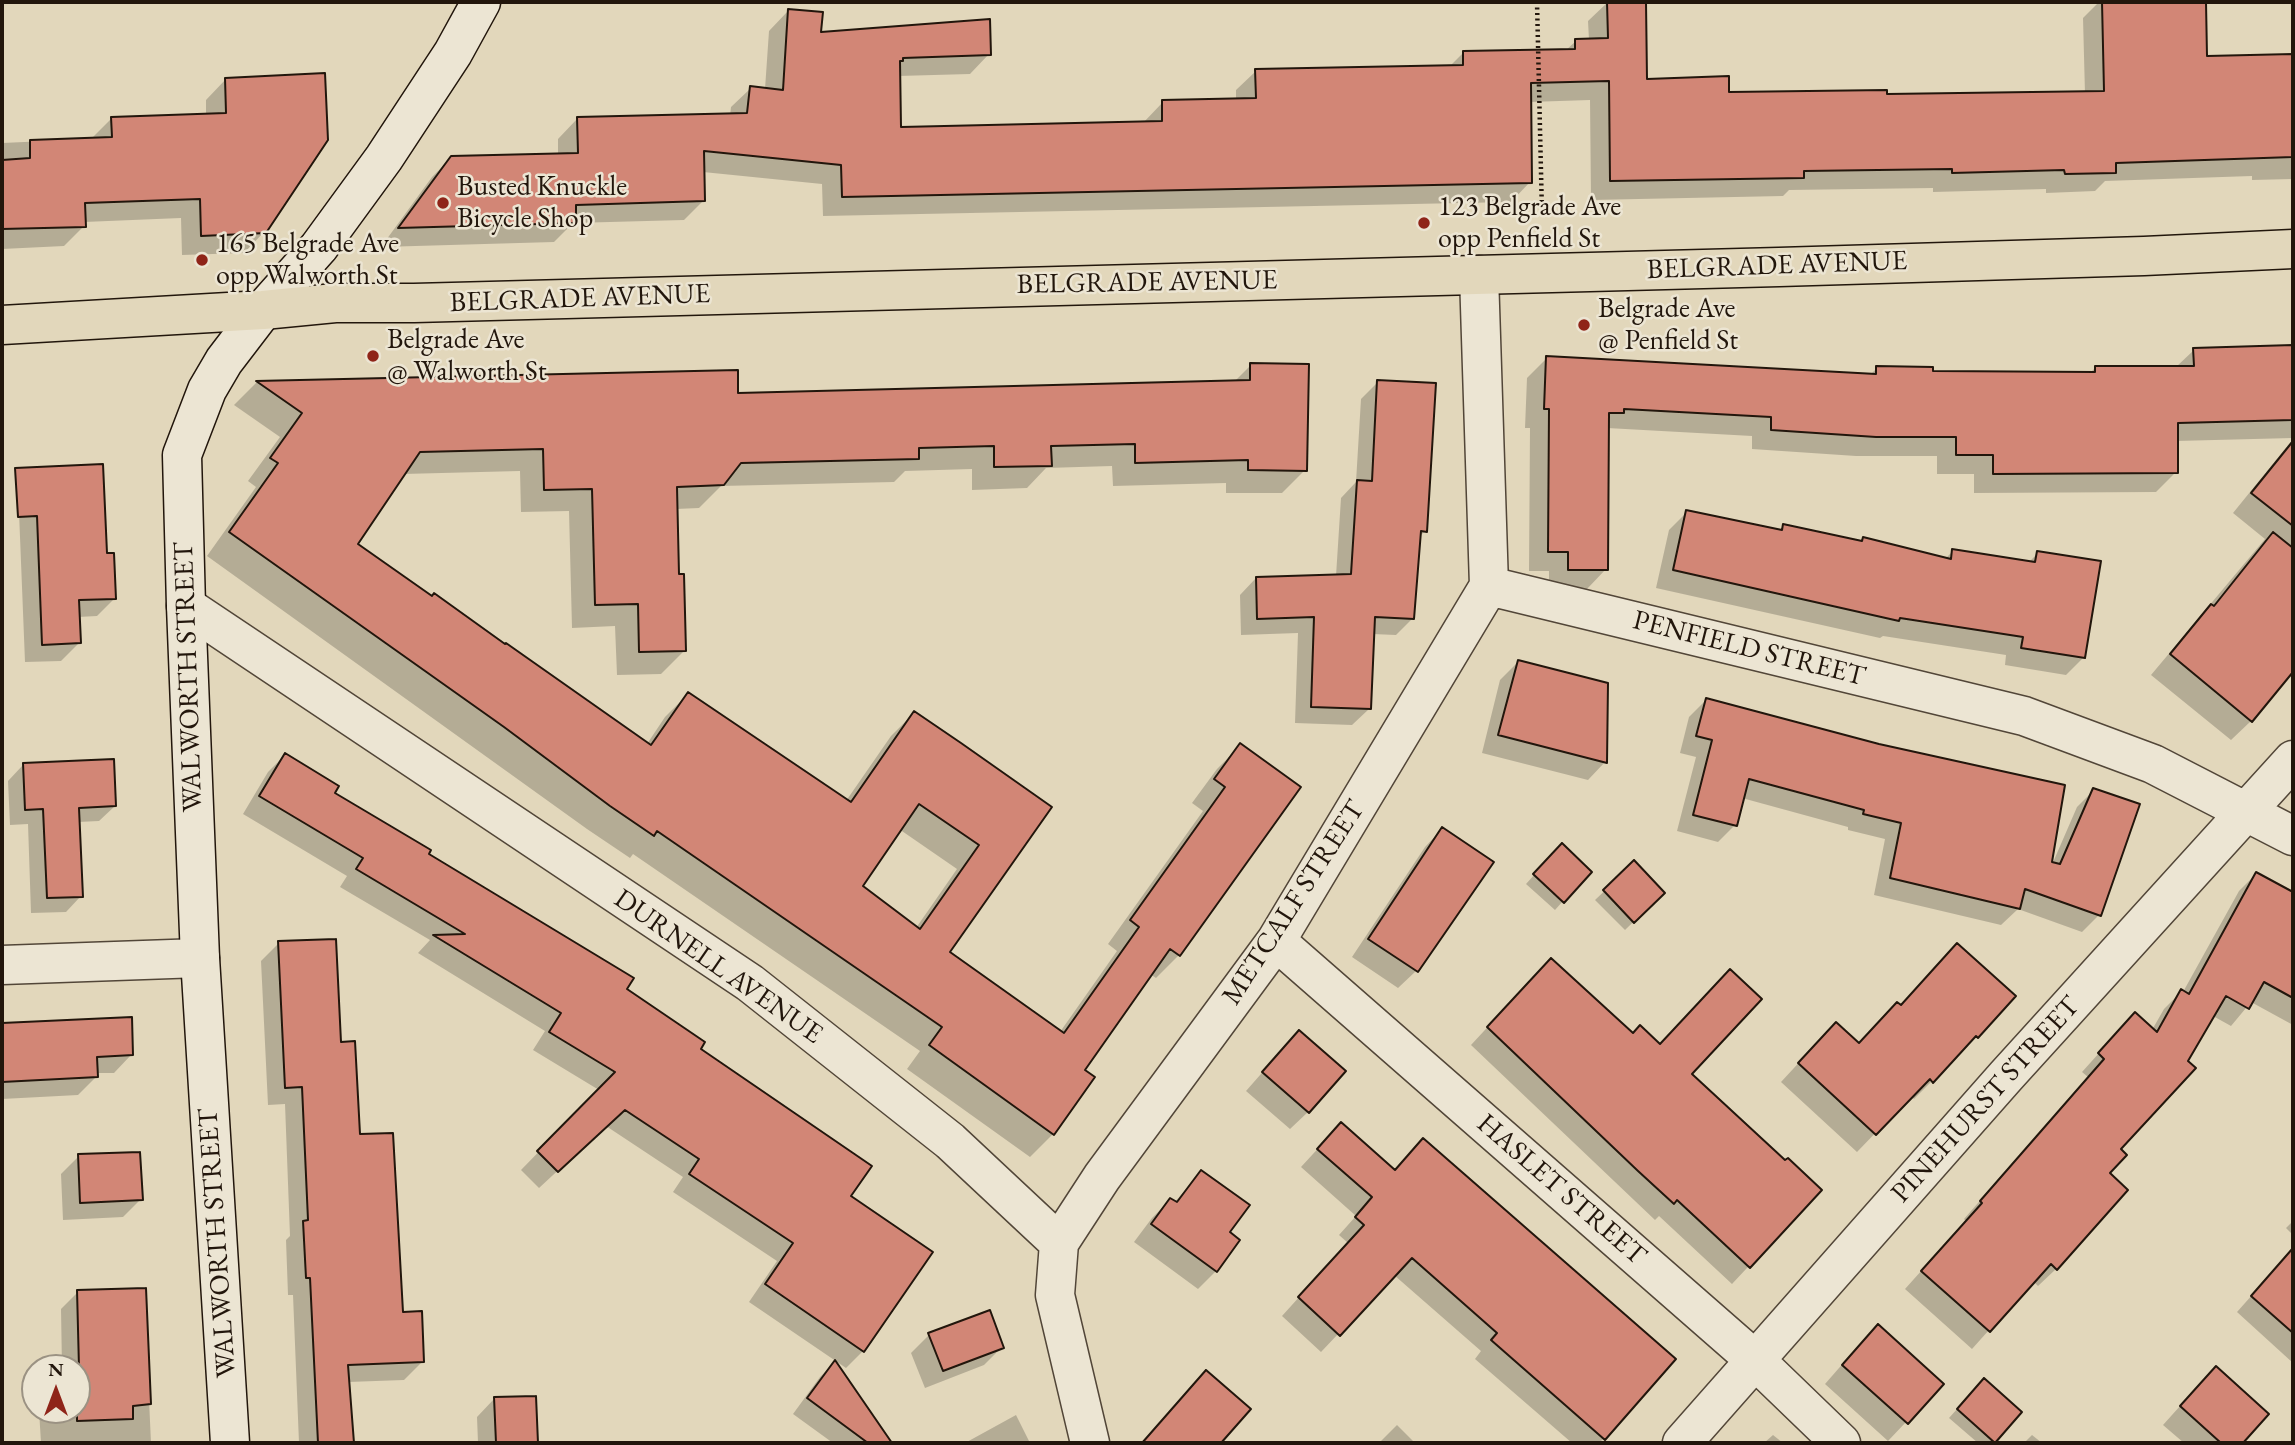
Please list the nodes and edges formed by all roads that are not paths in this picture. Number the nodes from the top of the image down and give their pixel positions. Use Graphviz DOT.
graph roads {
  1 [pos="481,2"];
  2 [pos="2293,249"];
  3 [pos="1479,275"];
  4 [pos="262,310"];
  5 [pos="2,325"];
  6 [pos="1489,586"];
  7 [pos="186,606"];
  8 [pos="2293,760"];
  9 [pos="2247,811"];
  10 [pos="2293,836"];
  11 [pos="1276,941"];
  12 [pos="200,958"];
  13 [pos="2,965"];
  14 [pos="1059,1244"];
  15 [pos="1755,1360"];
  16 [pos="230,1443"];
  17 [pos="1090,1443"];
  18 [pos="1682,1443"];
  19 [pos="1841,1443"];
  1 -- 4 [label="street, WALWORTH STREET"];
  2 -- 3 [label="main road, BELGRADE AVENUE"];
  3 -- 4 [label="main road, BELGRADE AVENUE"];
  3 -- 6 [label="street"];
  4 -- 5 [label="main road, BELGRADE AVENUE"];
  4 -- 7 [label="street, WALWORTH STREET"];
  6 -- 9 [label="street, PENFIELD STREET"];
  6 -- 11 [label="street, METCALF STREET"];
  7 -- 12 [label="street, WALWORTH STREET"];
  7 -- 14 [label="street, DURNELL AVENUE"];
  8 -- 9 [label="street, PINEHURST STREET"];
  9 -- 10 [label="street, PENFIELD STREET"];
  9 -- 15 [label="street, PINEHURST STREET"];
  11 -- 14 [label="street, METCALF STREET"];
  11 -- 15 [label="street, HASLET STREET"];
  12 -- 13 [label="street"];
  12 -- 16 [label="street, WALWORTH STREET"];
  14 -- 17 [label="street"];
  15 -- 18 [label="street, PINEHURST STREET"];
  15 -- 19 [label="street, HASLET STREET"];
}
